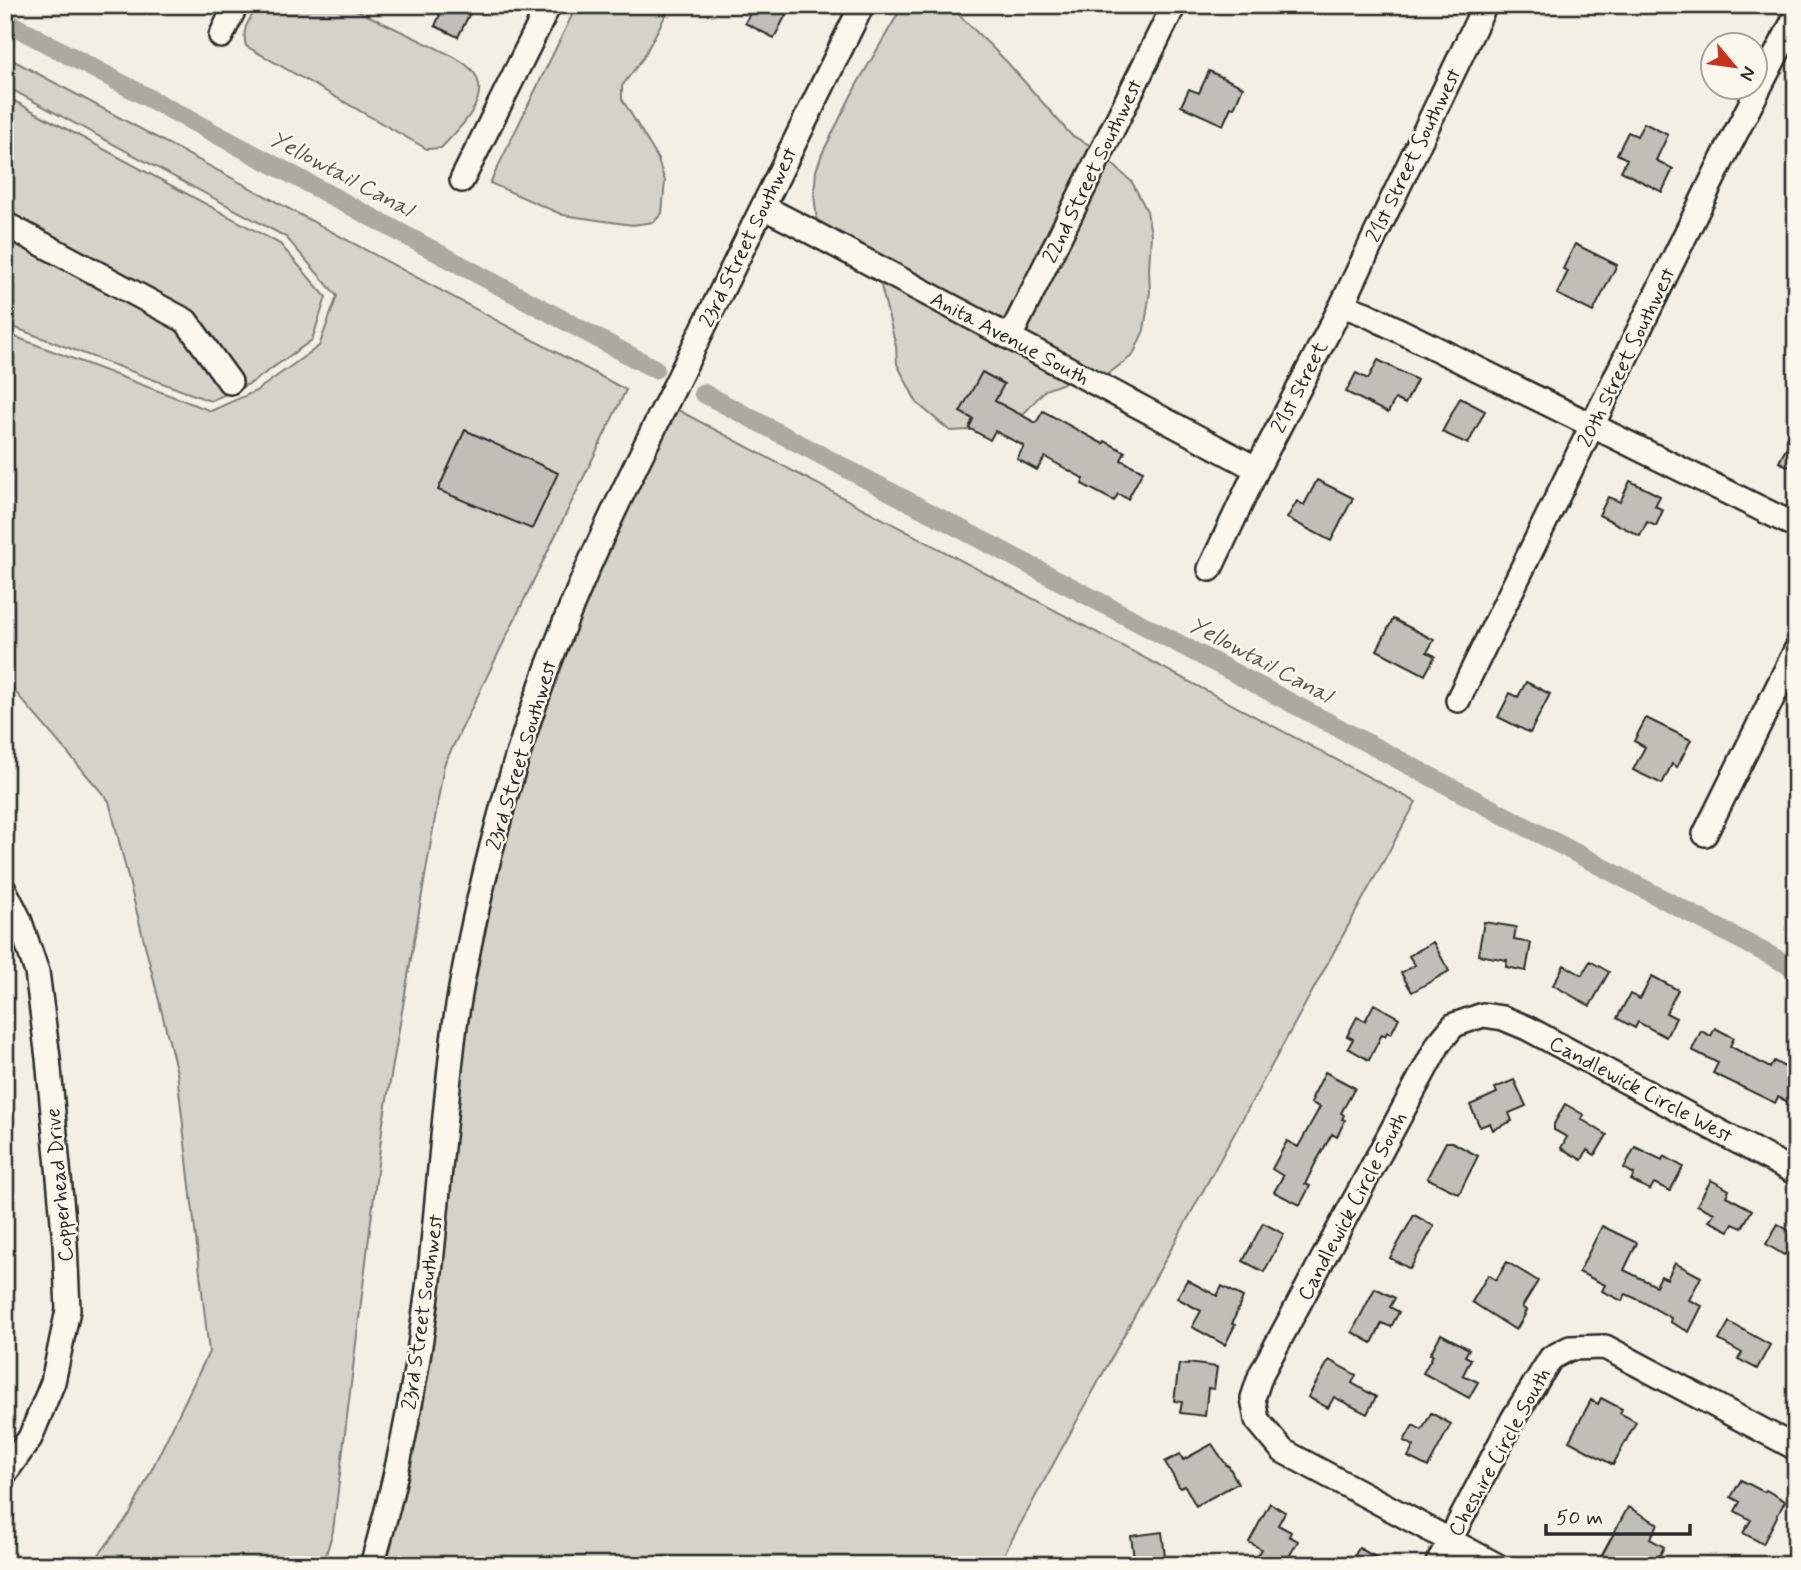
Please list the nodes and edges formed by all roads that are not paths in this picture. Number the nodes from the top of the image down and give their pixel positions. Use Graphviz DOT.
graph roads {
  1 [pos="236,5"];
  2 [pos="549,5"];
  3 [pos="862,5"];
  4 [pos="1174,5"];
  5 [pos="1485,5"];
  6 [pos="1784,5"];
  7 [pos="1796,13"];
  8 [pos="221,36"];
  9 [pos="462,180"];
  10 [pos="763,207"];
  11 [pos="5,224"];
  12 [pos="1342,305"];
  13 [pos="1010,337"];
  14 [pos="230,382"];
  15 [pos="1593,425"];
  16 [pos="1257,469"];
  17 [pos="1796,526"];
  18 [pos="1210,569"];
  19 [pos="1796,650"];
  20 [pos="1458,700"];
  21 [pos="1705,834"];
  22 [pos="5,891"];
  23 [pos="1483,1014"];
  24 [pos="1796,1172"];
  25 [pos="1796,1448"];
  26 [pos="5,1473"];
  27 [pos="1450,1541"];
  28 [pos="372,1565"];
  29 [pos="1437,1565"];
  30 [pos="1496,1565"];
  1 -- 8 [label="street"];
  2 -- 9 [label="street"];
  3 -- 10 [label="street, 23rd Street Southwest"];
  4 -- 13 [label="street, 22nd Street Southwest"];
  5 -- 12 [label="street, 21st Street Southwest"];
  6 -- 7 [label="street"];
  7 -- 15 [label="street, 20th Street Southwest"];
  10 -- 13 [label="street, Anita Avenue South"];
  10 -- 28 [label="street, 23rd Street Southwest"];
  11 -- 14 [label="street"];
  12 -- 15 [label="street"];
  12 -- 16 [label="street, 21st Street"];
  13 -- 16 [label="street, Anita Avenue South"];
  15 -- 17 [label="street"];
  15 -- 20 [label="street, 20th Street Southwest"];
  16 -- 18 [label="street"];
  19 -- 21 [label="street"];
  22 -- 26 [label="street, Copperhead Drive"];
  23 -- 24 [label="street, Candlewick Circle West"];
  23 -- 27 [label="street, Candlewick Circle South"];
  25 -- 27 [label="street, Cheshire Circle South"];
  27 -- 29 [label="street, Cheshire Circle South"];
  27 -- 30 [label="street"];
}
